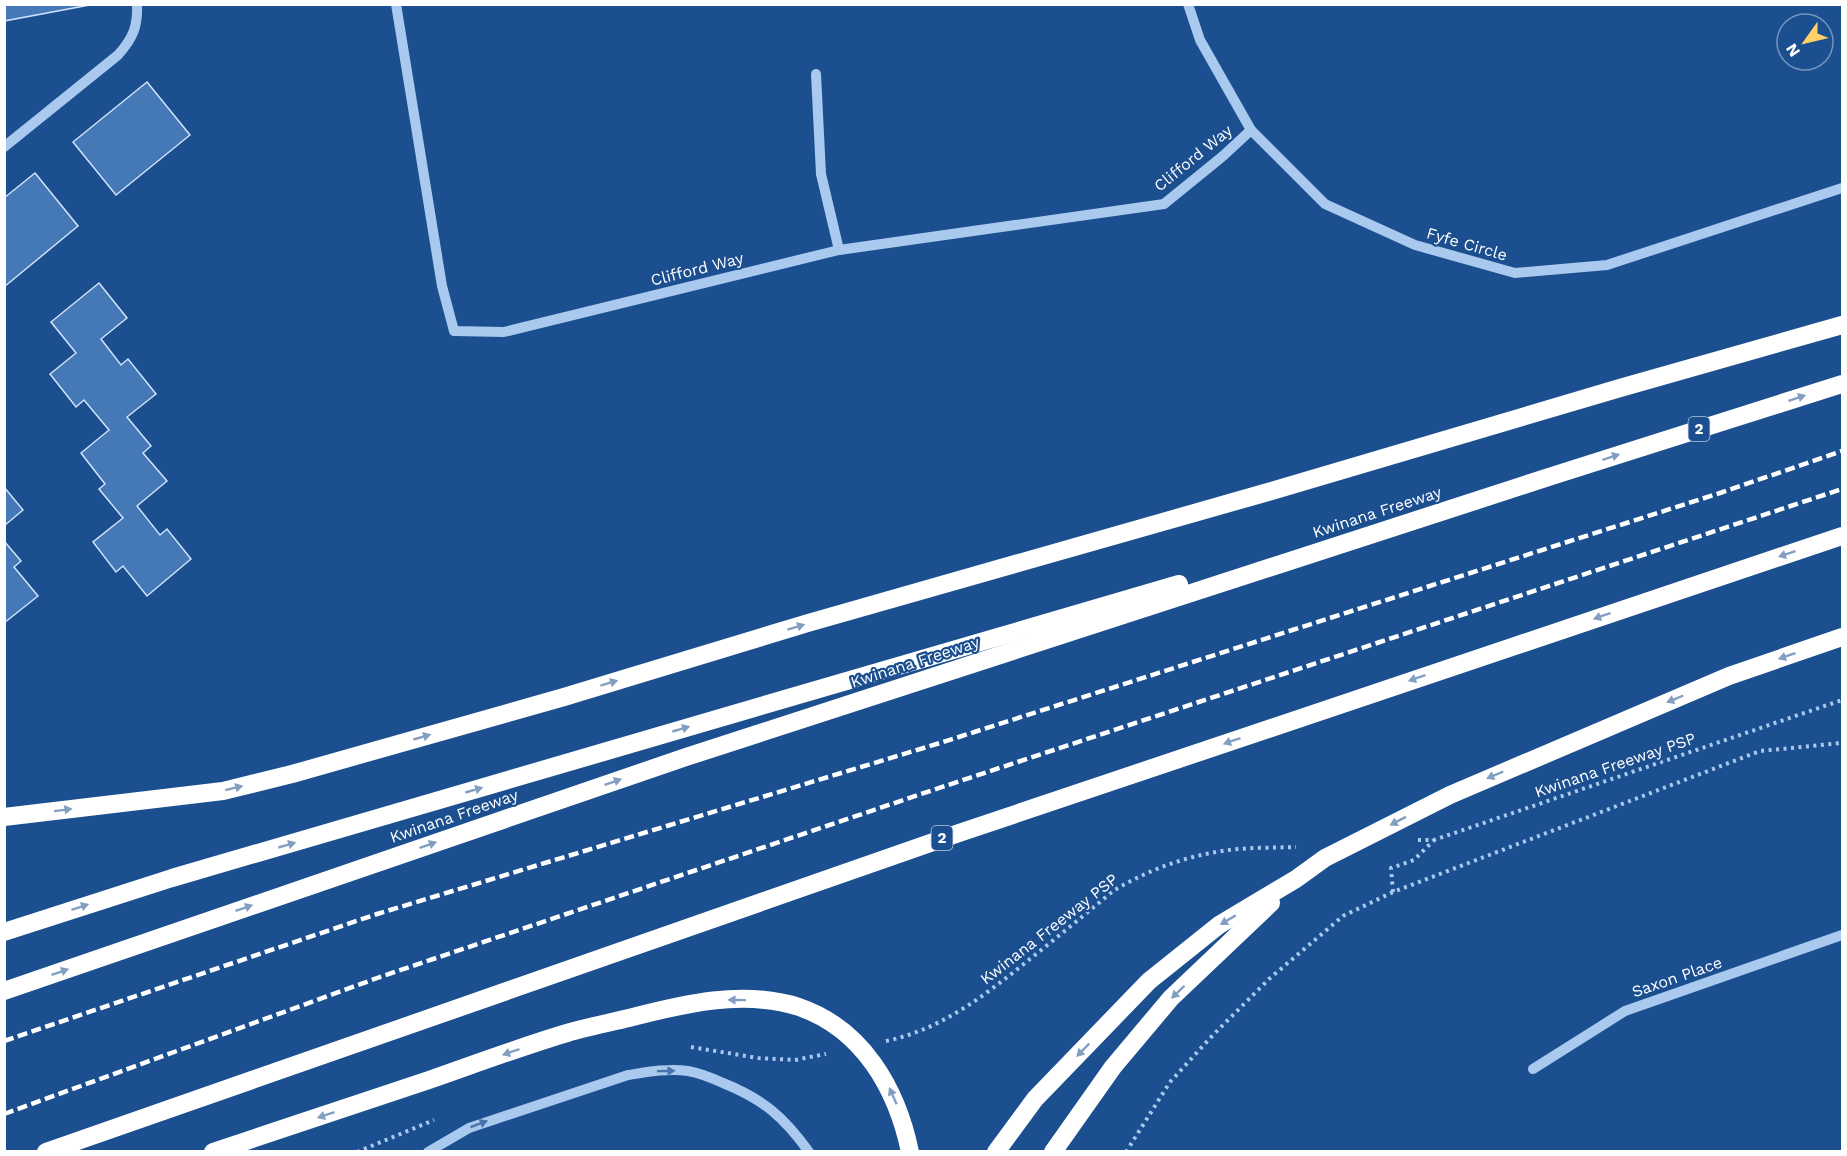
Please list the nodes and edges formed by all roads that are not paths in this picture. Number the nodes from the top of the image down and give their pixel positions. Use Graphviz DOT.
graph roads {
  1 [pos="137,4"];
  2 [pos="396,4"];
  3 [pos="1188,4"];
  4 [pos="816,74"];
  5 [pos="1251,130"];
  6 [pos="4,147"];
  7 [pos="1842,188"];
  8 [pos="839,250"];
  9 [pos="1842,325"];
  10 [pos="1842,384"];
  11 [pos="1555,474"];
  12 [pos="1842,536"];
  13 [pos="1842,637"];
  14 [pos="4,817"];
  15 [pos="1296,879"];
  16 [pos="4,932"];
  17 [pos="1842,935"];
  18 [pos="4,991"];
  19 [pos="1533,1069"];
  20 [pos="46,1152"];
  21 [pos="213,1152"];
  22 [pos="428,1152"];
  23 [pos="809,1152"];
  24 [pos="910,1152"];
  25 [pos="996,1152"];
  26 [pos="1053,1152"];
  1 -- 6 [label="street"];
  2 -- 8 [label="street, Clifford Way"];
  3 -- 5 [label="street, Fyfe Circle"];
  4 -- 8 [label="street"];
  5 -- 7 [label="street, Fyfe Circle"];
  5 -- 8 [label="street, Clifford Way"];
  14 -- 9 [label="highway, one-way"];
  11 -- 10 [label="highway, Kwinana Freeway / 2, one-way"];
  16 -- 11 [label="highway, one-way"];
  18 -- 11 [label="highway, Kwinana Freeway / 2, one-way"];
  12 -- 20 [label="highway, 2, one-way"];
  13 -- 15 [label="highway, one-way"];
  15 -- 25 [label="highway, one-way"];
  15 -- 26 [label="highway, one-way"];
  17 -- 19 [label="street, Saxon Place"];
  24 -- 21 [label="highway, one-way"];
  22 -- 23 [label="street, one-way"];
}
